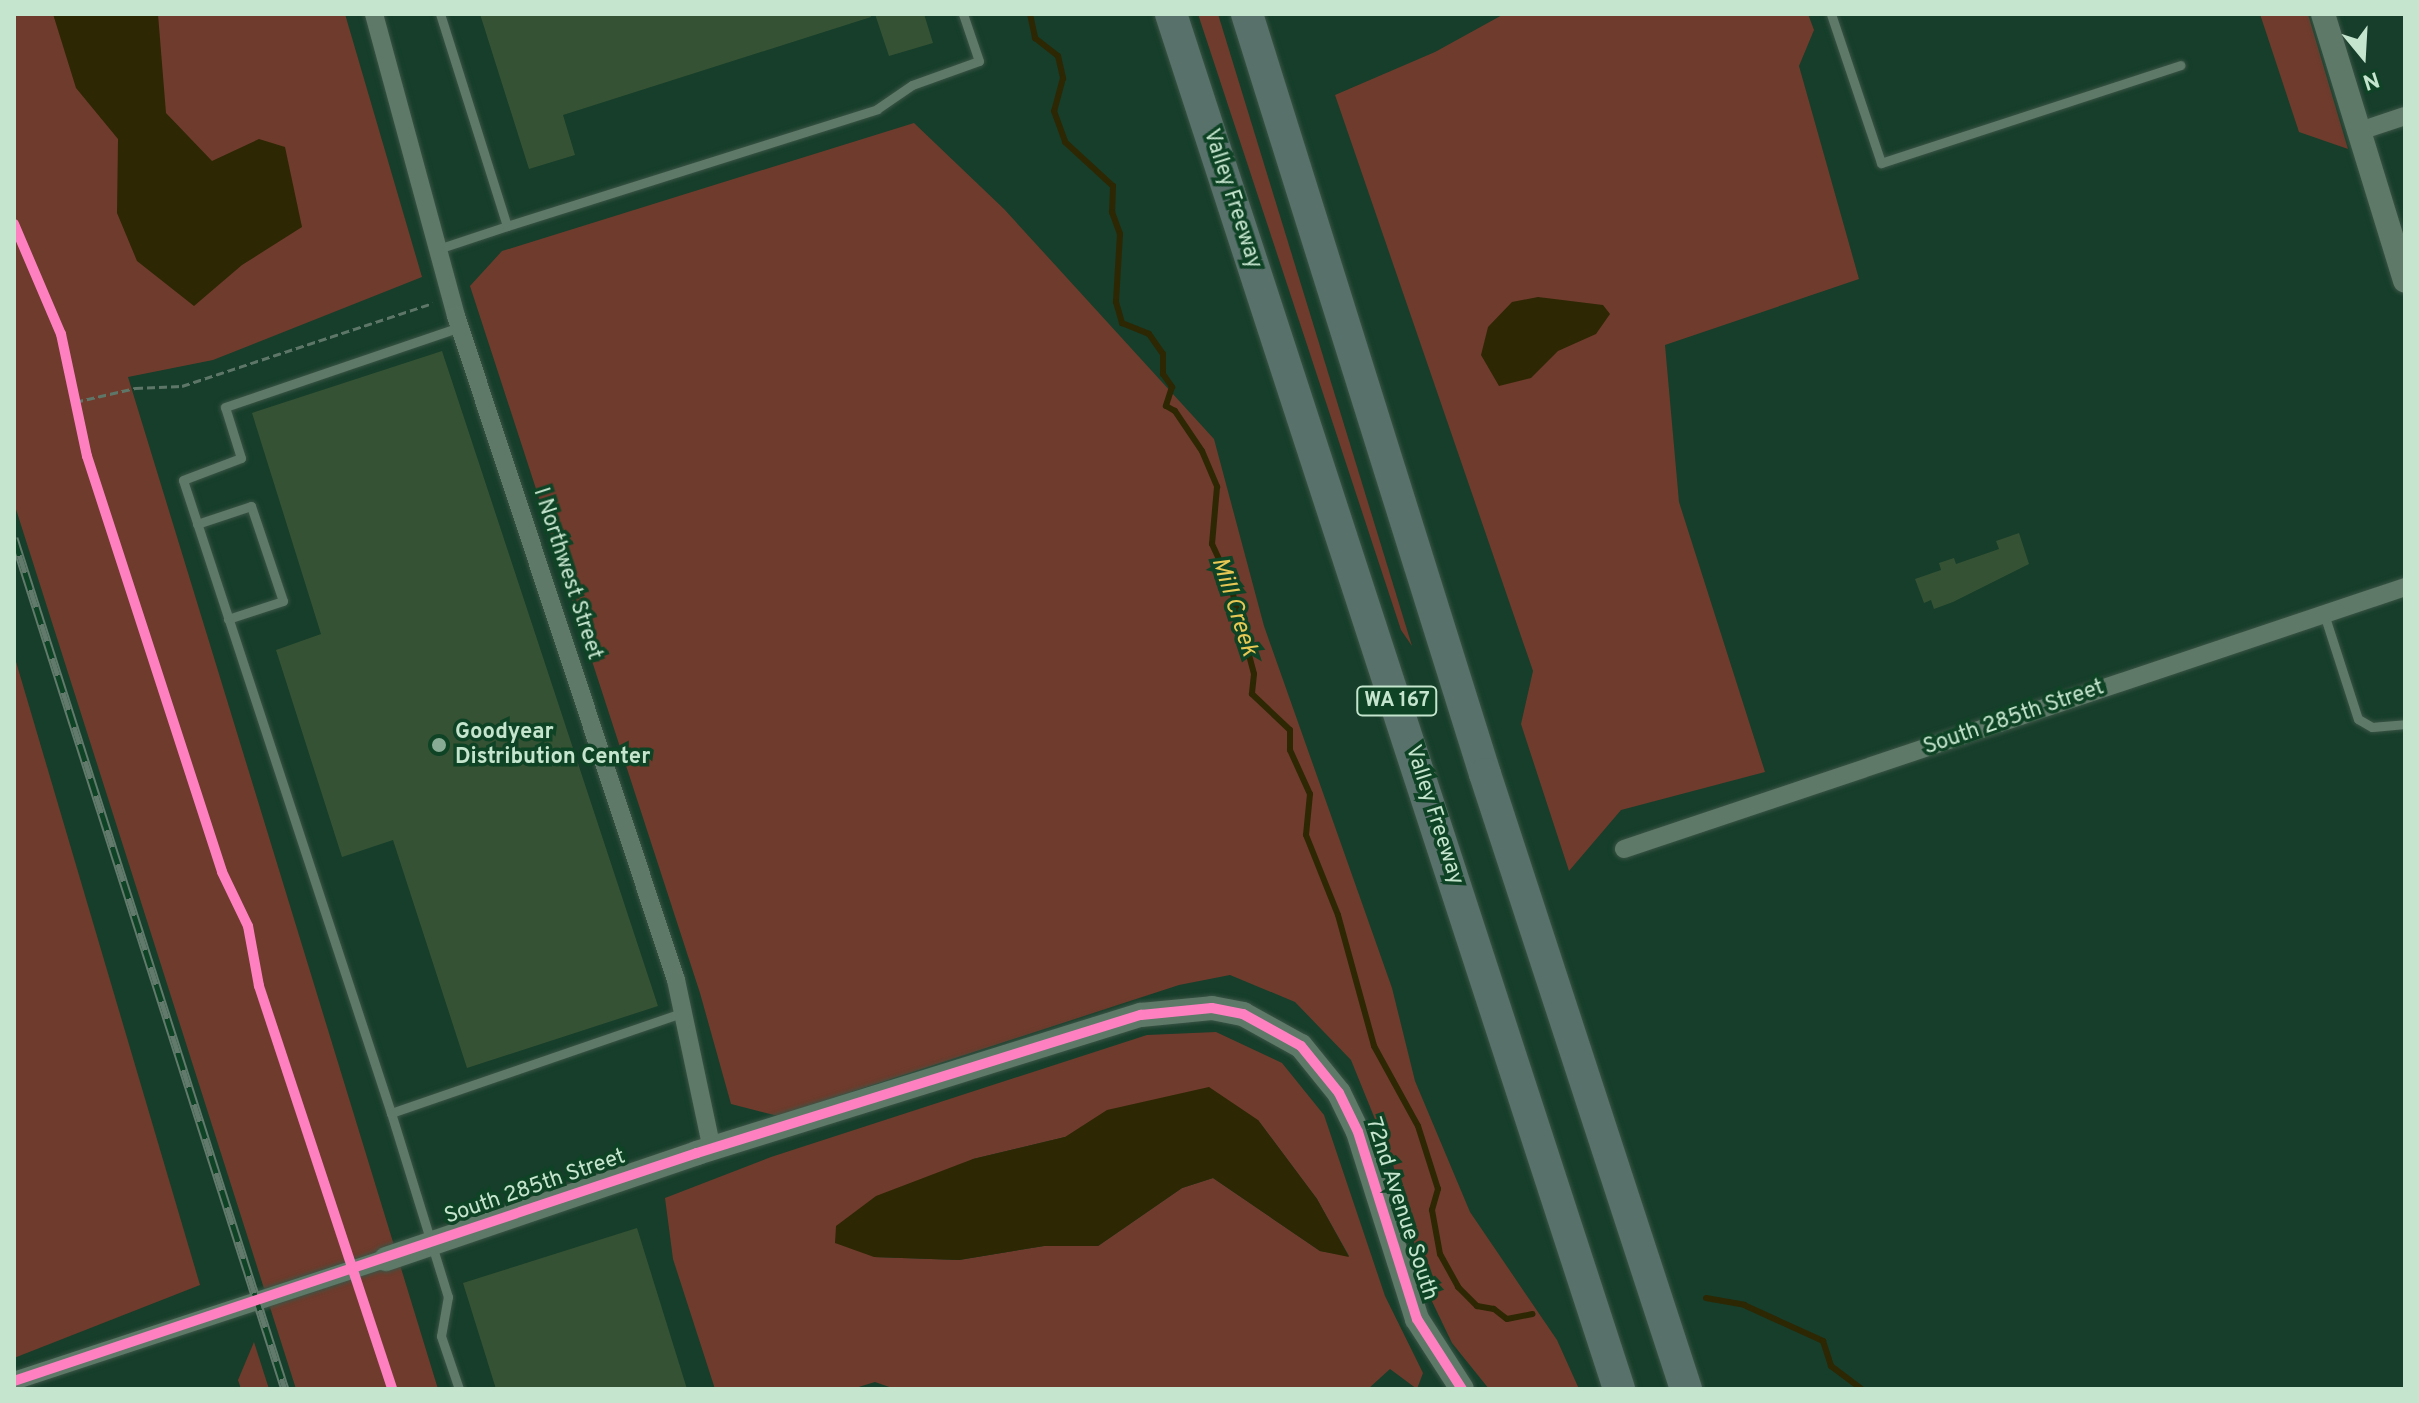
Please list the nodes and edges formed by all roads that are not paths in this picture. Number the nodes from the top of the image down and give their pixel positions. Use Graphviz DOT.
graph roads {
  1 [pos="374,14"];
  2 [pos="440,14"];
  3 [pos="963,14"];
  4 [pos="1171,14"];
  5 [pos="1247,14"];
  6 [pos="1831,14"];
  7 [pos="2323,14"];
  8 [pos="2180,65"];
  9 [pos="2405,116"];
  10 [pos="2360,131"];
  11 [pos="507,226"];
  12 [pos="438,249"];
  13 [pos="2405,281"];
  14 [pos="460,327"];
  15 [pos="197,524"];
  16 [pos="2405,587"];
  17 [pos="2324,614"];
  18 [pos="228,619"];
  19 [pos="2405,724"];
  20 [pos="1624,849"];
  21 [pos="682,1013"];
  22 [pos="1071,1037"];
  23 [pos="391,1113"];
  24 [pos="712,1149"];
  25 [pos="433,1244"];
  26 [pos="386,1259"];
  27 [pos="14,1381"];
  28 [pos="1453,1383"];
  29 [pos="459,1389"];
  30 [pos="1619,1389"];
  31 [pos="1686,1389"];
  1 -- 12 [label="street, I Northwest Street"];
  2 -- 11 [label="lane"];
  3 -- 11 [label="lane"];
  4 -- 30 [label="highway, Valley Freeway / WA 167"];
  5 -- 31 [label="highway, WA 167"];
  6 -- 8 [label="lane"];
  7 -- 10 [label="street"];
  9 -- 10 [label="street"];
  10 -- 13 [label="street"];
  11 -- 12 [label="lane"];
  12 -- 14 [label="street, I Northwest Street"];
  14 -- 15 [label="lane"];
  14 -- 21 [label="street, I Northwest Street"];
  15 -- 18 [label="lane"];
  15 -- 18 [label="lane"];
  16 -- 17 [label="street, South 285th Street"];
  17 -- 19 [label="lane"];
  17 -- 20 [label="street, South 285th Street"];
  18 -- 23 [label="lane"];
  21 -- 23 [label="lane"];
  21 -- 24 [label="street, I Northwest Street"];
  22 -- 24 [label="street, South 285th Street"];
  22 -- 28 [label="street, 72nd Avenue South"];
  23 -- 25 [label="lane"];
  24 -- 25 [label="street, South 285th Street"];
  25 -- 26 [label="street, South 285th Street"];
  25 -- 29 [label="lane"];
  26 -- 27 [label="street, South 285th Street"];
}
